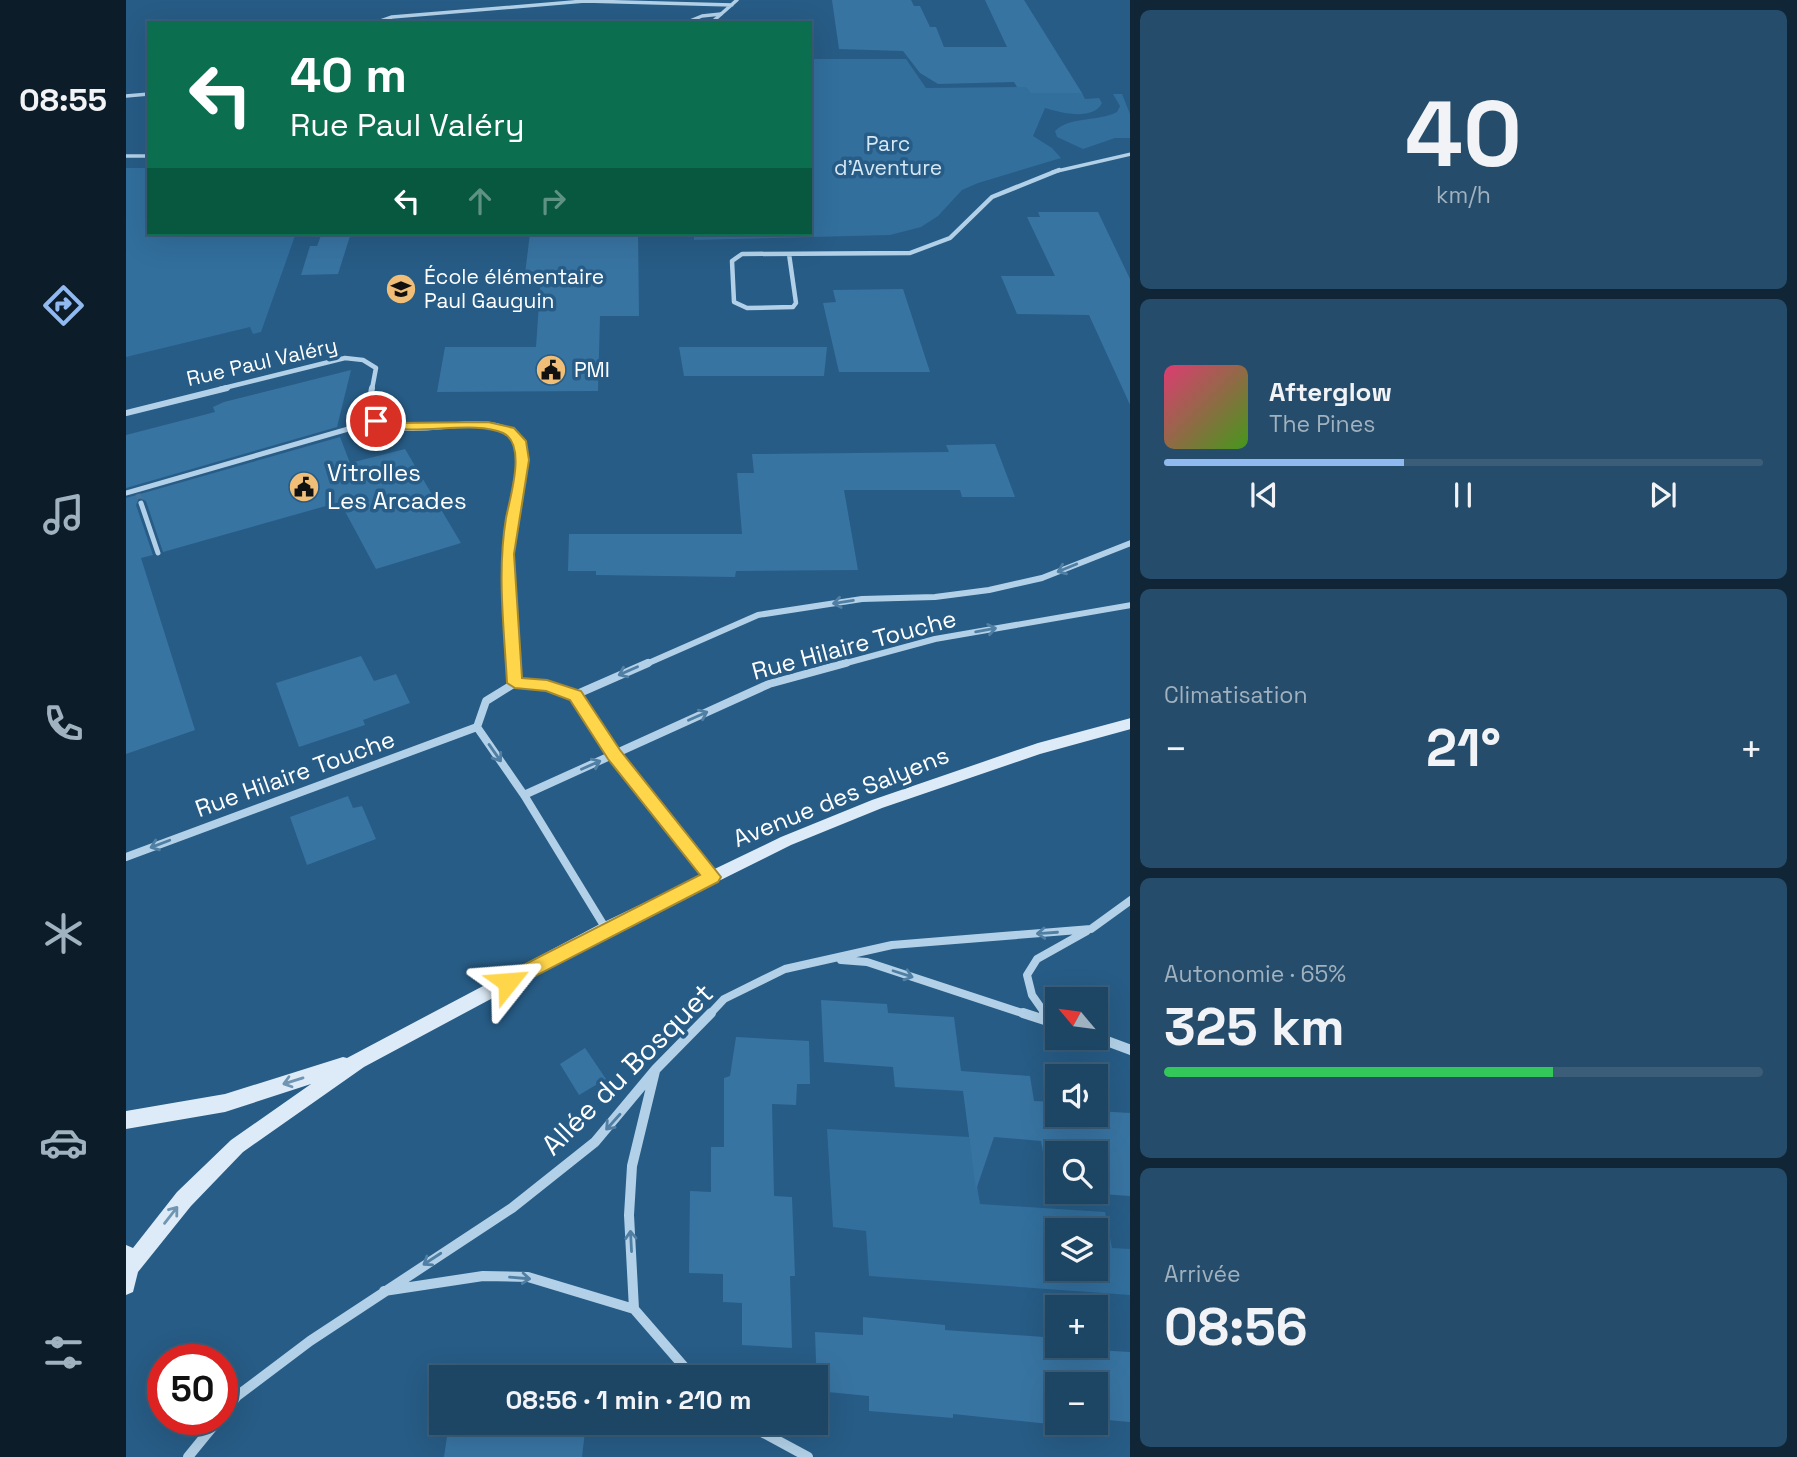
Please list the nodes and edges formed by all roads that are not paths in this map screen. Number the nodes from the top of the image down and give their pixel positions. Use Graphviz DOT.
graph roads {
  1 [pos="737,0"];
  2 [pos="732,5"];
  3 [pos="721,14"];
  4 [pos="381,21"];
  5 [pos="690,21"];
  6 [pos="713,21"];
  7 [pos="147,94"];
  8 [pos="126,96"];
  9 [pos="1130,154"];
  10 [pos="126,156"];
  11 [pos="147,156"];
  12 [pos="789,254"];
  13 [pos="126,413"];
  14 [pos="376,421"];
  15 [pos="126,493"];
  16 [pos="141,503"];
  17 [pos="1130,543"];
  18 [pos="158,553"];
  19 [pos="1130,605"];
  20 [pos="515,683"];
  21 [pos="575,695"];
  22 [pos="1130,723"];
  23 [pos="477,727"];
  24 [pos="614,755"];
  25 [pos="524,795"];
  26 [pos="126,857"];
  27 [pos="712,877"];
  28 [pos="1130,900"];
  29 [pos="606,929"];
  30 [pos="1091,929"];
  31 [pos="837,960"];
  32 [pos="1045,1012"];
  33 [pos="1045,1020"];
  34 [pos="1108,1041"];
  35 [pos="1130,1049"];
  36 [pos="358,1061"];
  37 [pos="656,1069"];
  38 [pos="126,1120"];
  39 [pos="127,1269"];
  40 [pos="380,1292"];
  41 [pos="634,1309"];
  42 [pos="682,1365"];
  43 [pos="238,1395"];
  44 [pos="206,1435"];
  45 [pos="767,1435"];
  46 [pos="188,1457"];
  47 [pos="808,1457"];
  1 -- 2 [label="street"];
  2 -- 3 [label="street"];
  2 -- 4 [label="street"];
  3 -- 5 [label="street"];
  3 -- 6 [label="street"];
  7 -- 8 [label="street"];
  9 -- 12 [label="street"];
  10 -- 11 [label="street"];
  12 -- 12 [label="street"];
  13 -- 14 [label="street, Rue Paul Valéry"];
  14 -- 15 [label="street"];
  14 -- 20 [label="street"];
  16 -- 18 [label="street"];
  17 -- 21 [label="street, Rue Hilaire Touche, one-way"];
  24 -- 19 [label="street, Rue Hilaire Touche, one-way"];
  20 -- 21 [label="street"];
  20 -- 23 [label="street"];
  21 -- 24 [label="street"];
  22 -- 27 [label="main road, Avenue des Salyens"];
  23 -- 25 [label="street, one-way"];
  23 -- 26 [label="street, Rue Hilaire Touche, one-way"];
  25 -- 24 [label="street, Rue Hilaire Touche, one-way"];
  24 -- 27 [label="street"];
  25 -- 29 [label="street"];
  27 -- 29 [label="main road, Avenue des Salyens"];
  28 -- 30 [label="street"];
  29 -- 36 [label="main road, Avenue des Salyens"];
  30 -- 31 [label="street, Allée du Bosquet, one-way"];
  30 -- 32 [label="street"];
  31 -- 33 [label="street, one-way"];
  31 -- 37 [label="street, Allée du Bosquet"];
  34 -- 35 [label="street"];
  36 -- 38 [label="main road, Avenue des Salyens, one-way"];
  39 -- 36 [label="main road, Avenue des Salyens, one-way"];
  37 -- 40 [label="street, Allée du Bosquet, one-way"];
  41 -- 37 [label="street, one-way"];
  40 -- 41 [label="street, one-way"];
  40 -- 43 [label="street, Allée du Bosquet"];
  41 -- 42 [label="street"];
  44 -- 46 [label="street"];
  45 -- 47 [label="street"];
}
